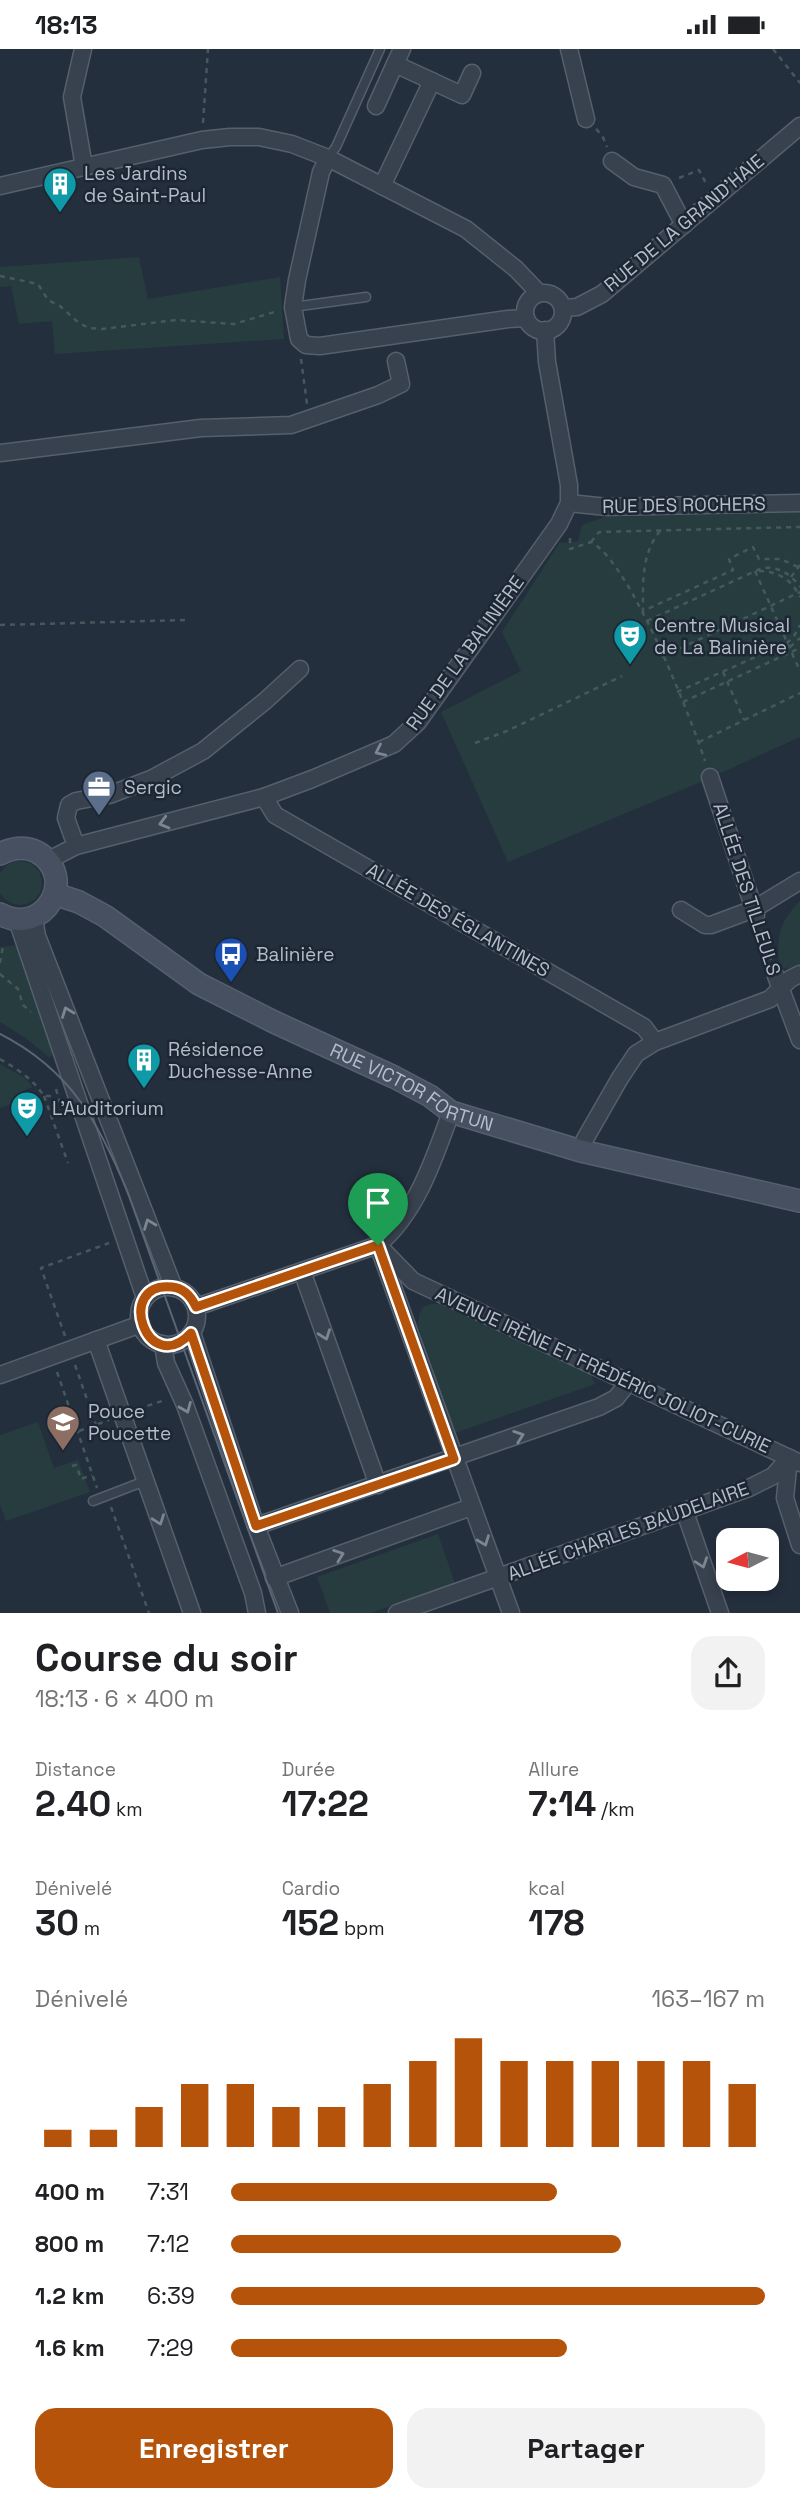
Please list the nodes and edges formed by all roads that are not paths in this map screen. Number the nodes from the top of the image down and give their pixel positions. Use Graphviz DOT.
graph roads {
  1 [pos="83,49"];
  2 [pos="380,49"];
  3 [pos="569,49"];
  4 [pos="399,56"];
  5 [pos="472,73"];
  6 [pos="432,81"];
  7 [pos="376,106"];
  8 [pos="586,119"];
  9 [pos="800,126"];
  10 [pos="328,158"];
  11 [pos="612,161"];
  12 [pos="84,167"];
  13 [pos="0,186"];
  14 [pos="382,186"];
  15 [pos="684,225"];
  16 [pos="539,293"];
  17 [pos="366,297"];
  18 [pos="288,308"];
  19 [pos="562,308"];
  20 [pos="526,318"];
  21 [pos="545,330"];
  22 [pos="396,361"];
  23 [pos="0,453"];
  24 [pos="569,503"];
  25 [pos="800,503"];
  26 [pos="300,669"];
  27 [pos="710,777"];
  28 [pos="264,797"];
  29 [pos="76,846"];
  30 [pos="0,854"];
  31 [pos="47,861"];
  32 [pos="800,881"];
  33 [pos="55,894"];
  34 [pos="681,910"];
  35 [pos="755,912"];
  36 [pos="17,917"];
  37 [pos="800,974"];
  38 [pos="778,982"];
  39 [pos="800,1040"];
  40 [pos="655,1042"];
  41 [pos="452,1112"];
  42 [pos="581,1151"];
  43 [pos="800,1201"];
  44 [pos="378,1245"];
  45 [pos="302,1271"];
  46 [pos="174,1287"];
  47 [pos="145,1299"];
  48 [pos="196,1307"];
  49 [pos="141,1324"];
  50 [pos="191,1333"];
  51 [pos="96,1340"];
  52 [pos="163,1344"];
  53 [pos="0,1375"];
  54 [pos="628,1383"];
  55 [pos="454,1459"];
  56 [pos="794,1460"];
  57 [pos="145,1481"];
  58 [pos="379,1485"];
  59 [pos="93,1501"];
  60 [pos="471,1507"];
  61 [pos="685,1512"];
  62 [pos="256,1526"];
  63 [pos="800,1545"];
  64 [pos="274,1578"];
  65 [pos="498,1578"];
  66 [pos="192,1613"];
  67 [pos="257,1613"];
  68 [pos="290,1613"];
  69 [pos="397,1613"];
  70 [pos="511,1613"];
  71 [pos="720,1613"];
  1 -- 12 [label="street"];
  2 -- 10 [label="lane"];
  3 -- 8 [label="street"];
  4 -- 6 [label="street"];
  4 -- 7 [label="street"];
  5 -- 6 [label="street"];
  6 -- 14 [label="street"];
  9 -- 15 [label="street, RUE DE LA GRAND'HAIE"];
  10 -- 12 [label="street"];
  10 -- 14 [label="street"];
  10 -- 18 [label="street"];
  11 -- 15 [label="street"];
  12 -- 13 [label="street"];
  14 -- 16 [label="street"];
  15 -- 19 [label="street, RUE DE LA GRAND'HAIE"];
  16 -- 19 [label="street"];
  16 -- 20 [label="street"];
  17 -- 18 [label="lane"];
  18 -- 20 [label="street"];
  19 -- 21 [label="street"];
  20 -- 21 [label="street"];
  21 -- 24 [label="street"];
  22 -- 23 [label="street"];
  24 -- 25 [label="street, RUE DES ROCHERS"];
  24 -- 28 [label="street, RUE DE LA BALINIÈRE, one-way"];
  26 -- 29 [label="street"];
  27 -- 35 [label="street, ALLÉE DES TILLEULS"];
  28 -- 29 [label="street, RUE DE LA BALINIÈRE, one-way"];
  28 -- 40 [label="street, ALLÉE DES ÉGLANTINES"];
  29 -- 31 [label="street, RUE DE LA BALINIÈRE"];
  30 -- 31 [label="street"];
  31 -- 33 [label="street"];
  32 -- 35 [label="street"];
  33 -- 36 [label="street"];
  33 -- 41 [label="street, RUE VICTOR FORTUN"];
  34 -- 35 [label="street"];
  46 -- 36 [label="street, one-way"];
  36 -- 47 [label="street"];
  37 -- 38 [label="street"];
  38 -- 39 [label="street, ALLÉE DES TILLEULS"];
  38 -- 40 [label="street"];
  40 -- 42 [label="street"];
  41 -- 42 [label="street, RUE VICTOR FORTUN"];
  41 -- 44 [label="street"];
  42 -- 43 [label="street, RUE VICTOR FORTUN"];
  44 -- 45 [label="street"];
  44 -- 54 [label="street, AVENUE IRÈNE ET FRÉDÉRIC JOLIOT-CURIE"];
  44 -- 55 [label="street"];
  45 -- 48 [label="street"];
  45 -- 58 [label="street, one-way"];
  46 -- 47 [label="street"];
  46 -- 48 [label="street"];
  47 -- 49 [label="street"];
  48 -- 50 [label="street"];
  49 -- 51 [label="street"];
  49 -- 52 [label="street"];
  50 -- 52 [label="street"];
  50 -- 62 [label="street"];
  51 -- 53 [label="street"];
  51 -- 57 [label="street"];
  52 -- 67 [label="street, one-way"];
  55 -- 54 [label="street, one-way"];
  54 -- 56 [label="street, AVENUE IRÈNE ET FRÉDÉRIC JOLIOT-CURIE"];
  55 -- 58 [label="street"];
  55 -- 60 [label="street"];
  56 -- 61 [label="street, ALLÉE CHARLES BAUDELAIRE"];
  56 -- 63 [label="street"];
  57 -- 59 [label="lane"];
  57 -- 66 [label="street, one-way"];
  58 -- 62 [label="street"];
  64 -- 60 [label="street, one-way"];
  60 -- 65 [label="street, one-way"];
  61 -- 65 [label="street, ALLÉE CHARLES BAUDELAIRE"];
  61 -- 71 [label="street, one-way"];
  62 -- 64 [label="street"];
  64 -- 68 [label="street"];
  65 -- 69 [label="street, ALLÉE CHARLES BAUDELAIRE"];
  65 -- 70 [label="street"];
}
